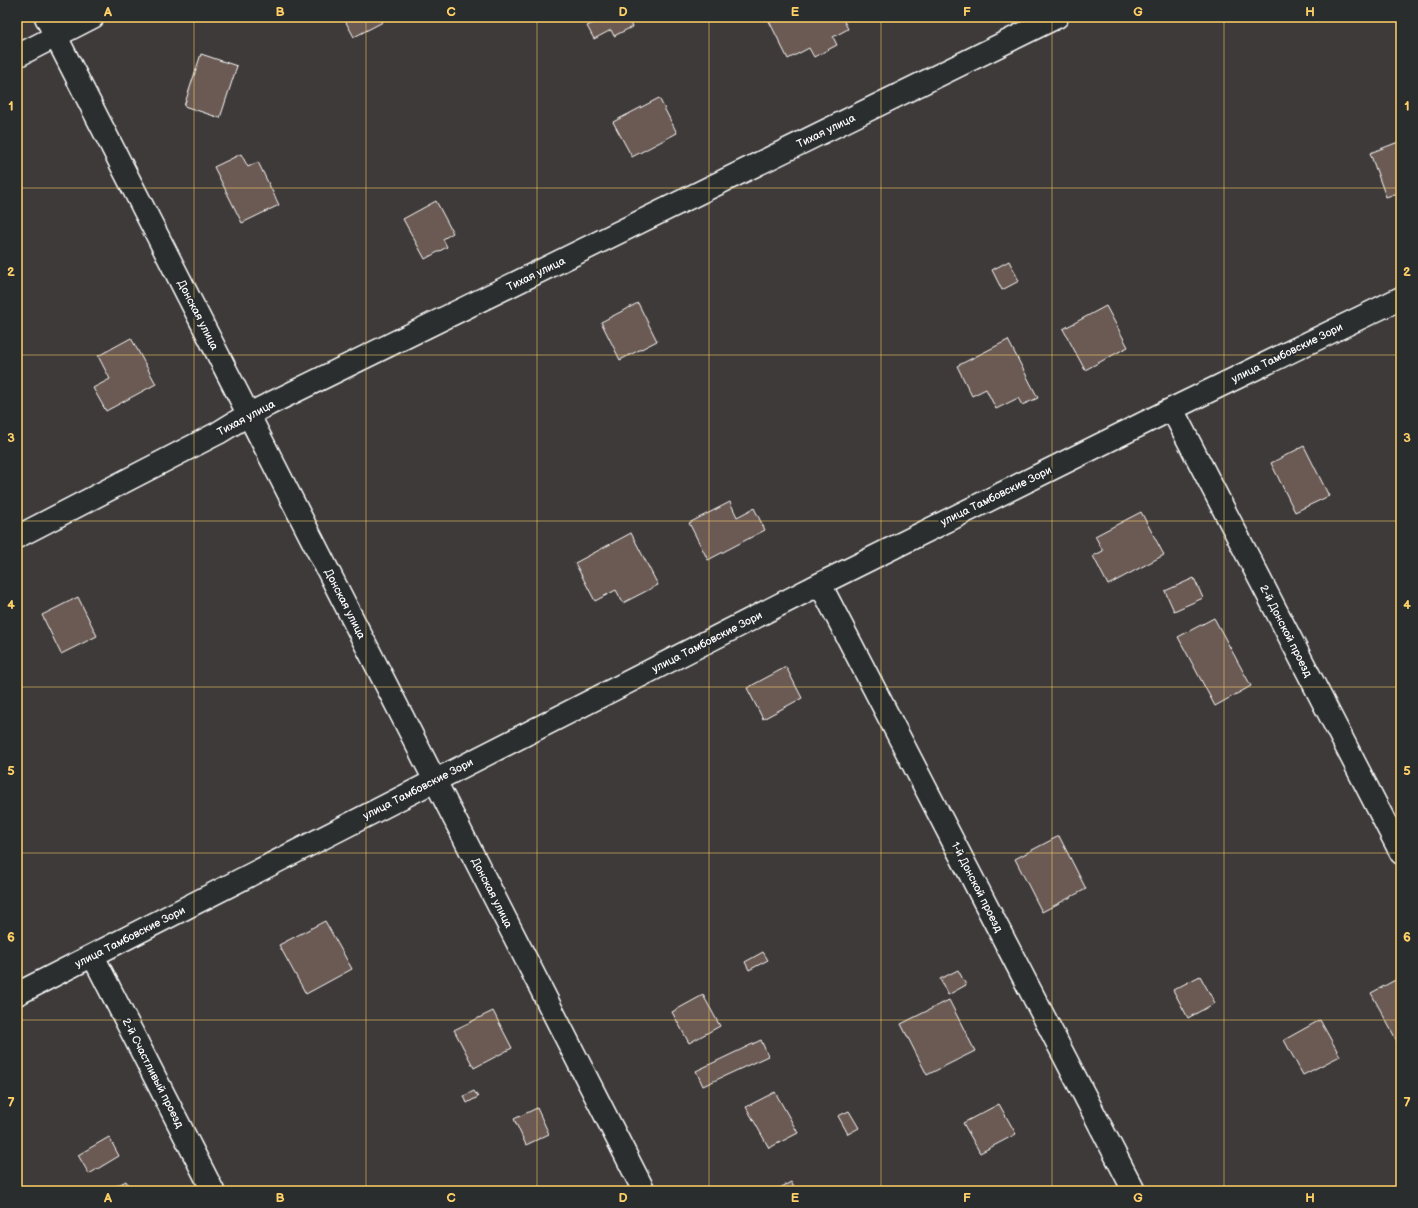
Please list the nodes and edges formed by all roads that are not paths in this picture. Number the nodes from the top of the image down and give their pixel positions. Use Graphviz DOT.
graph roads {
  1 [pos="93,17"];
  2 [pos="1057,17"];
  3 [pos="51,26"];
  4 [pos="17,56"];
  5 [pos="1401,298"];
  6 [pos="1172,409"];
  7 [pos="249,414"];
  8 [pos="17,537"];
  9 [pos="820,584"];
  10 [pos="435,781"];
  11 [pos="1401,853"];
  12 [pos="93,956"];
  13 [pos="17,994"];
  14 [pos="213,1191"];
  15 [pos="644,1191"];
  16 [pos="1134,1191"];
  1 -- 3 [label="street"];
  2 -- 7 [label="street, Тихая улица"];
  3 -- 4 [label="street"];
  3 -- 7 [label="street, Донская улица"];
  5 -- 6 [label="street, улица Тамбовские Зори"];
  6 -- 9 [label="street, улица Тамбовские Зори"];
  6 -- 11 [label="street, 2-й Донской проезд"];
  7 -- 8 [label="street, Тихая улица"];
  7 -- 10 [label="street, Донская улица"];
  9 -- 10 [label="street, улица Тамбовские Зори"];
  9 -- 16 [label="street, 1-й Донской проезд"];
  10 -- 12 [label="street, улица Тамбовские Зори"];
  10 -- 15 [label="street, Донская улица"];
  12 -- 13 [label="street, улица Тамбовские Зори"];
  12 -- 14 [label="street, 2-й Счастливый проезд"];
}
